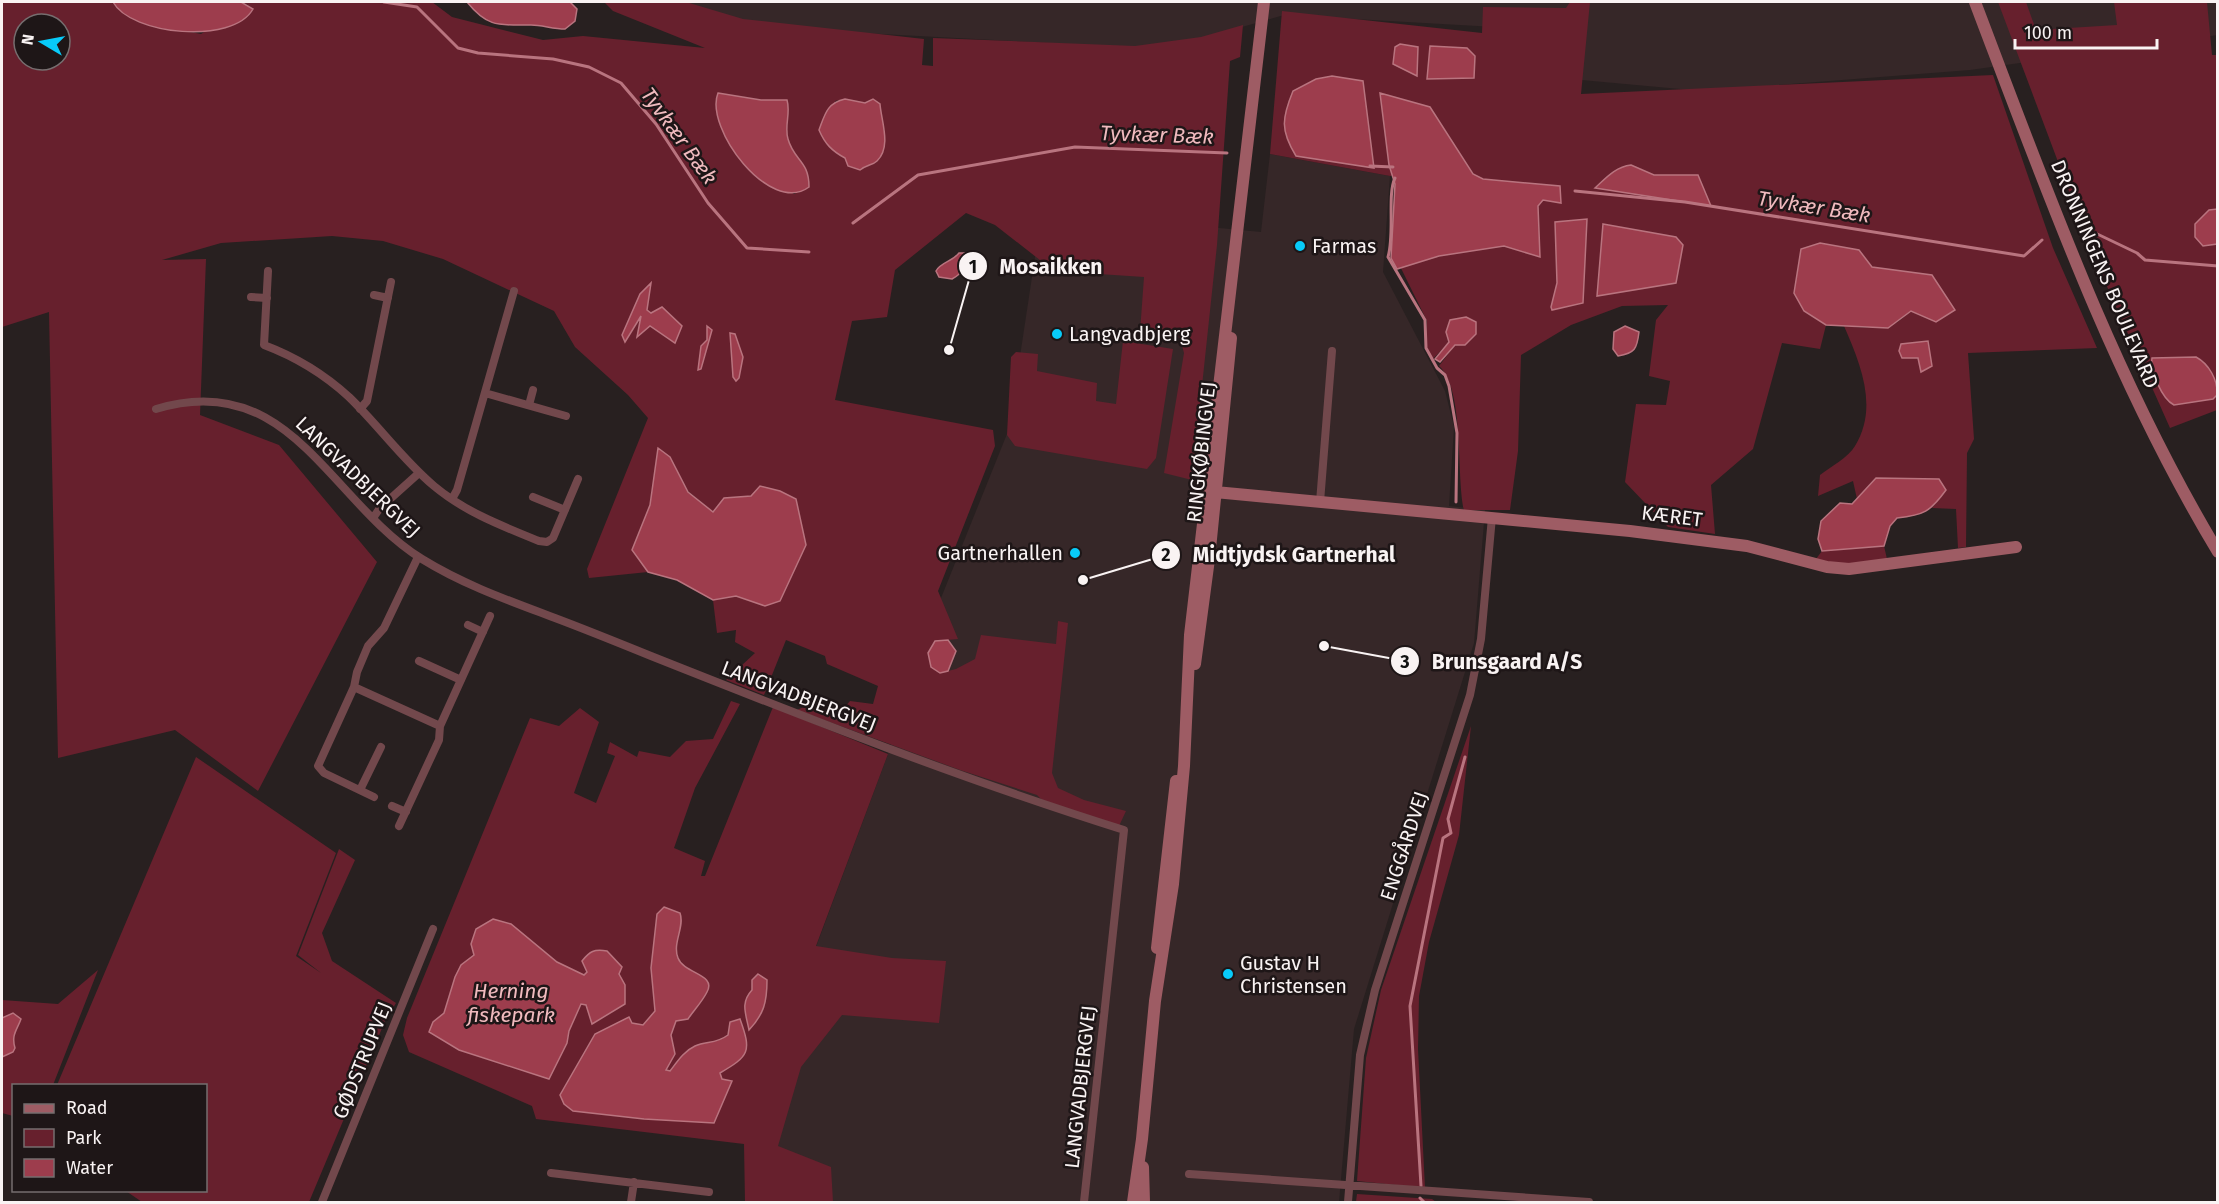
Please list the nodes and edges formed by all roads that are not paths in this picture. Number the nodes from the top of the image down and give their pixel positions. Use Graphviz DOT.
graph roads {
  1 [pos="1264,2"];
  2 [pos="1975,2"];
  3 [pos="268,271"];
  4 [pos="391,282"];
  5 [pos="514,291"];
  6 [pos="374,295"];
  7 [pos="251,297"];
  8 [pos="267,298"];
  9 [pos="388,298"];
  10 [pos="1230,313"];
  11 [pos="1332,351"];
  12 [pos="533,390"];
  13 [pos="485,393"];
  14 [pos="529,405"];
  15 [pos="360,409"];
  16 [pos="156,410"];
  17 [pos="566,416"];
  18 [pos="419,473"];
  19 [pos="578,478"];
  20 [pos="1215,492"];
  21 [pos="533,497"];
  22 [pos="452,499"];
  23 [pos="1320,502"];
  24 [pos="565,510"];
  25 [pos="1492,517"];
  26 [pos="373,518"];
  27 [pos="2016,547"];
  28 [pos="2217,552"];
  29 [pos="418,557"];
  30 [pos="490,616"];
  31 [pos="468,625"];
  32 [pos="483,632"];
  33 [pos="419,661"];
  34 [pos="461,680"];
  35 [pos="354,687"];
  36 [pos="1188,702"];
  37 [pos="440,726"];
  38 [pos="381,747"];
  39 [pos="360,790"];
  40 [pos="374,797"];
  41 [pos="392,806"];
  42 [pos="406,812"];
  43 [pos="399,826"];
  44 [pos="433,929"];
  45 [pos="1142,1138"];
  46 [pos="551,1173"];
  47 [pos="1189,1174"];
  48 [pos="634,1182"];
  49 [pos="1349,1186"];
  50 [pos="709,1192"];
  51 [pos="322,1203"];
  52 [pos="631,1203"];
  53 [pos="1084,1203"];
  54 [pos="1133,1203"];
  55 [pos="1144,1203"];
  56 [pos="1348,1203"];
  57 [pos="1589,1203"];
  1 -- 10 [label="street, RINGKØBINGVEJ"];
  2 -- 28 [label="street, DRONNINGENS BOULEVARD"];
  3 -- 8 [label="street"];
  4 -- 9 [label="street"];
  5 -- 13 [label="street"];
  6 -- 9 [label="street"];
  7 -- 8 [label="street"];
  8 -- 15 [label="street"];
  9 -- 15 [label="street"];
  10 -- 20 [label="street, RINGKØBINGVEJ"];
  10 -- 36 [label="street, RINGKØBINGVEJ"];
  11 -- 23 [label="street"];
  12 -- 14 [label="street"];
  13 -- 14 [label="street"];
  13 -- 22 [label="street"];
  14 -- 17 [label="street"];
  15 -- 18 [label="street"];
  16 -- 26 [label="street, LANGVADBJERGVEJ"];
  18 -- 22 [label="street"];
  18 -- 26 [label="street"];
  19 -- 24 [label="street"];
  20 -- 23 [label="street, KÆRET"];
  20 -- 36 [label="street, RINGKØBINGVEJ"];
  21 -- 24 [label="street"];
  22 -- 24 [label="street"];
  23 -- 25 [label="street, KÆRET"];
  25 -- 27 [label="street, KÆRET"];
  25 -- 49 [label="street, ENGGÅRDVEJ"];
  26 -- 29 [label="street, LANGVADBJERGVEJ"];
  29 -- 35 [label="street"];
  29 -- 53 [label="street, LANGVADBJERGVEJ"];
  30 -- 32 [label="street"];
  31 -- 32 [label="street"];
  32 -- 34 [label="street"];
  33 -- 34 [label="street"];
  34 -- 37 [label="street"];
  35 -- 37 [label="street"];
  35 -- 39 [label="street"];
  36 -- 45 [label="street, RINGKØBINGVEJ"];
  37 -- 42 [label="street"];
  38 -- 39 [label="street"];
  39 -- 40 [label="street"];
  41 -- 42 [label="street"];
  42 -- 43 [label="street"];
  44 -- 51 [label="street, GØDSTRUPVEJ"];
  45 -- 54 [label="street, RINGKØBINGVEJ"];
  45 -- 55 [label="street, RINGKØBINGVEJ"];
  46 -- 48 [label="street"];
  47 -- 49 [label="street"];
  48 -- 50 [label="street"];
  48 -- 52 [label="street"];
  49 -- 56 [label="street, ENGGÅRDVEJ"];
  49 -- 57 [label="street"];
}
